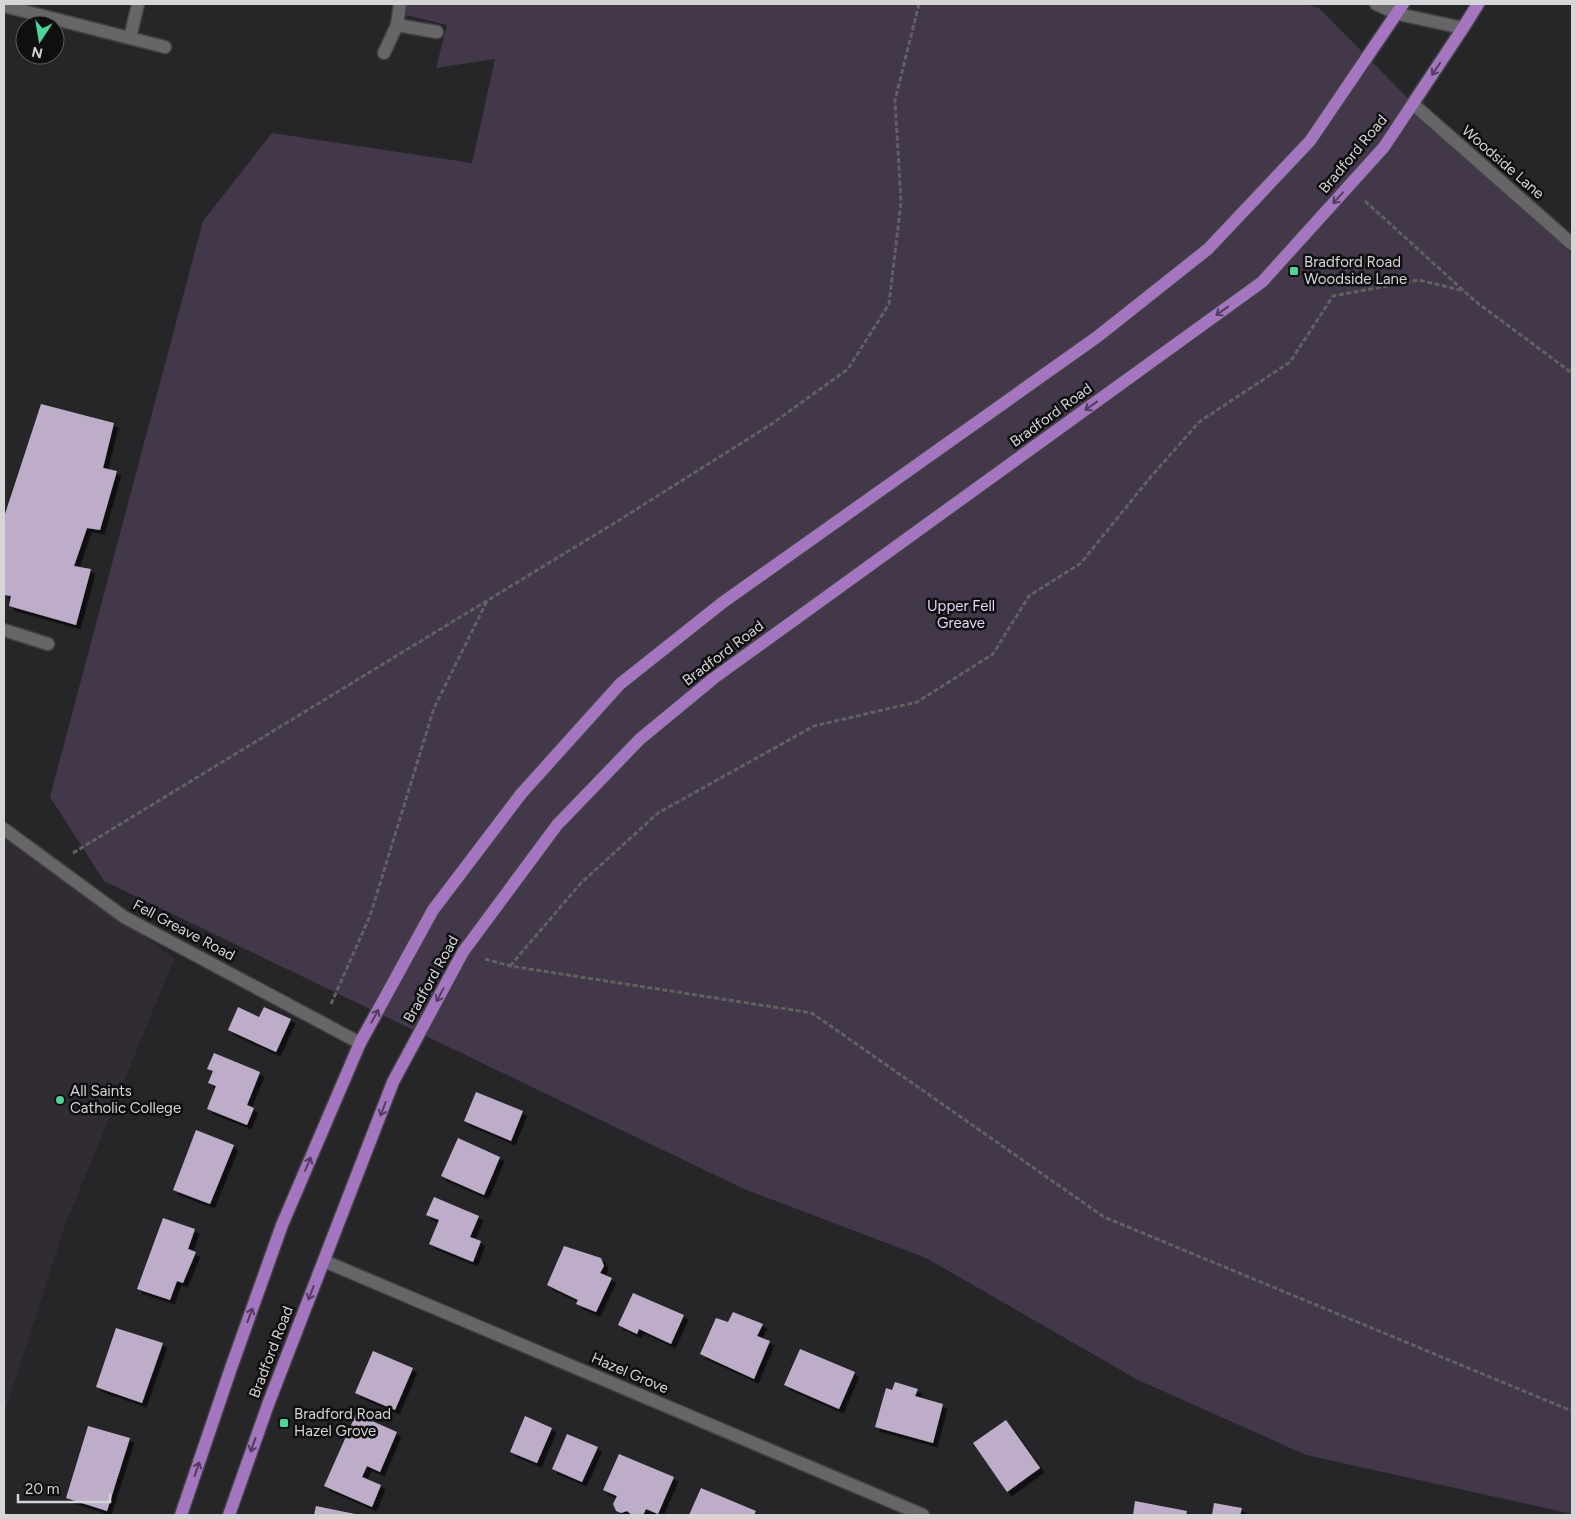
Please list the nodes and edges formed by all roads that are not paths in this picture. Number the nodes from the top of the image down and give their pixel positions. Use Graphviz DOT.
graph roads {
  1 [pos="138,4"];
  2 [pos="400,4"];
  3 [pos="1376,4"];
  4 [pos="1478,4"];
  5 [pos="4,6"];
  6 [pos="1401,9"];
  7 [pos="397,26"];
  8 [pos="1464,28"];
  9 [pos="437,32"];
  10 [pos="130,38"];
  11 [pos="166,47"];
  12 [pos="384,53"];
  13 [pos="1413,104"];
  14 [pos="1572,244"];
  15 [pos="4,630"];
  16 [pos="48,644"];
  17 [pos="4,829"];
  18 [pos="360,1043"];
  19 [pos="324,1261"];
  20 [pos="181,1515"];
  21 [pos="229,1515"];
  22 [pos="922,1515"];
  1 -- 10 [label="street"];
  2 -- 7 [label="street"];
  3 -- 6 [label="street"];
  4 -- 8 [label="main road, Bradford Road"];
  5 -- 10 [label="street"];
  6 -- 8 [label="street"];
  18 -- 6 [label="main road, Bradford Road, one-way"];
  7 -- 9 [label="street"];
  7 -- 12 [label="street"];
  8 -- 13 [label="main road, Bradford Road, one-way"];
  10 -- 11 [label="street"];
  13 -- 14 [label="street, Woodside Lane"];
  13 -- 19 [label="main road, Bradford Road, one-way"];
  15 -- 16 [label="street"];
  17 -- 18 [label="street, Fell Greave Road"];
  20 -- 18 [label="main road, Bradford Road, one-way"];
  19 -- 21 [label="main road, Bradford Road, one-way"];
  19 -- 22 [label="street, Hazel Grove"];
}
